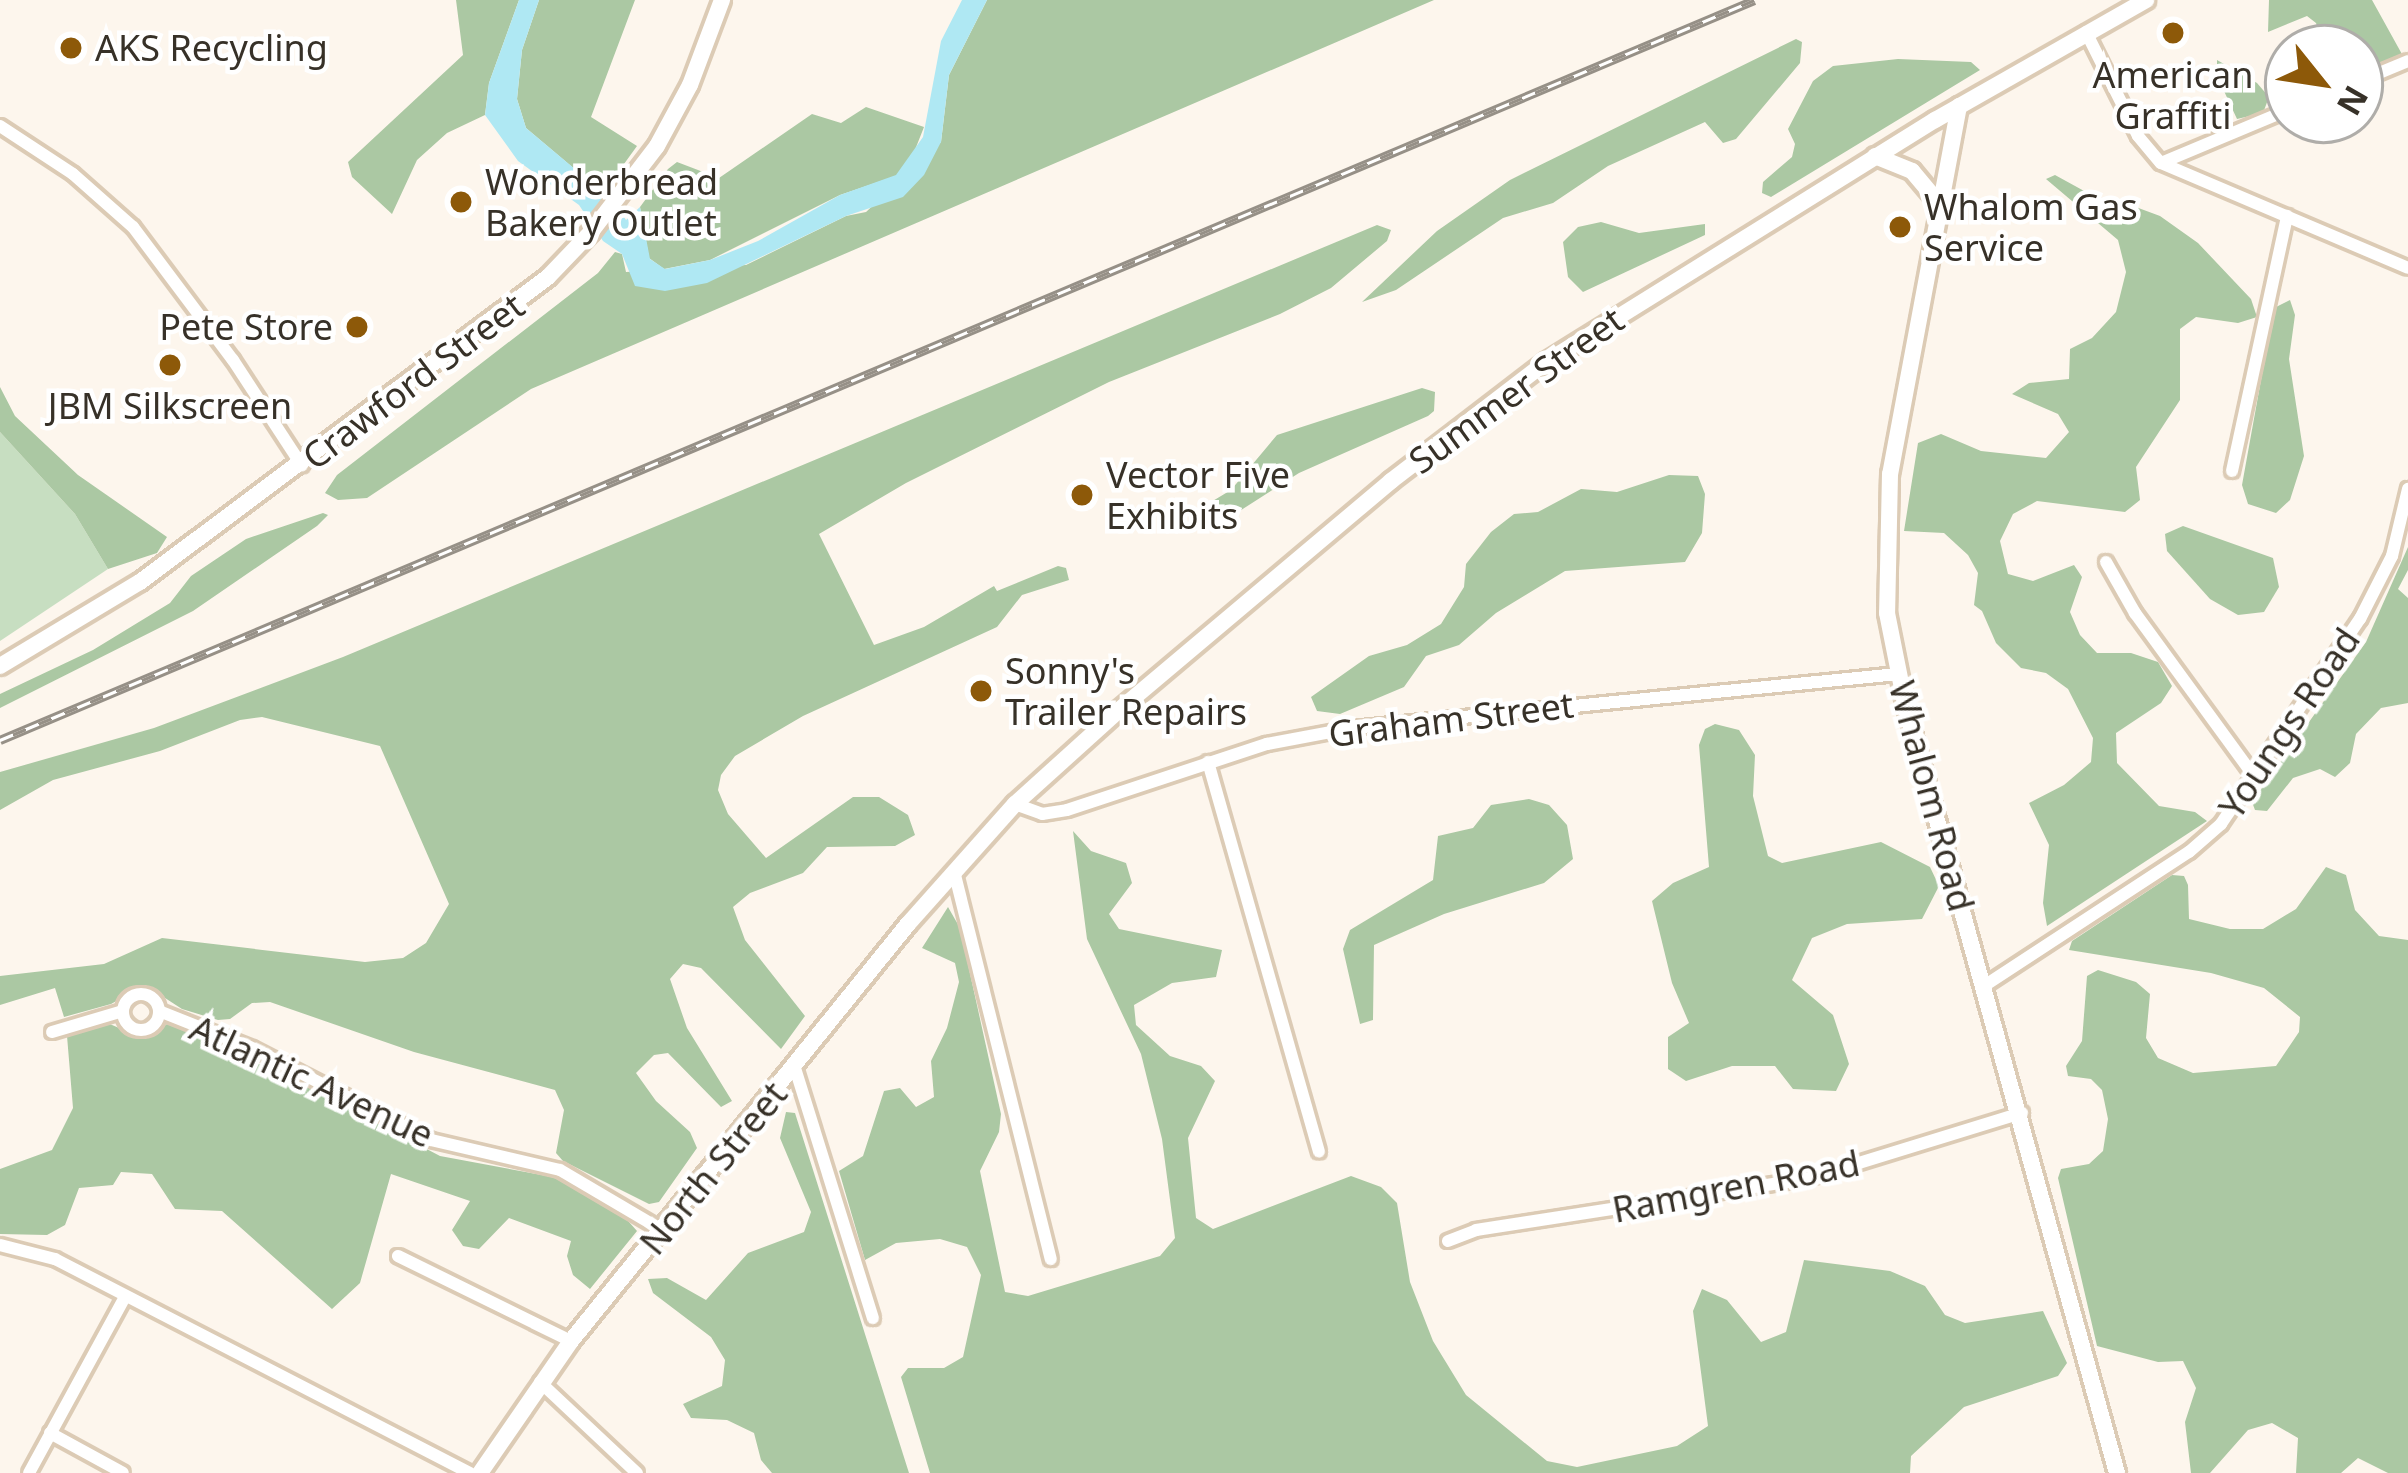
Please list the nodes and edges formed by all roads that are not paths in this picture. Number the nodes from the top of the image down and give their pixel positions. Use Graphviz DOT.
graph roads {
  1 [pos="722,0"];
  2 [pos="2146,0"];
  3 [pos="2086,32"];
  4 [pos="1959,106"];
  5 [pos="2264,120"];
  6 [pos="0,126"];
  7 [pos="1875,156"];
  8 [pos="2161,164"];
  9 [pos="1938,202"];
  10 [pos="2287,216"];
  11 [pos="2408,268"];
  12 [pos="302,466"];
  13 [pos="2232,471"];
  14 [pos="2408,489"];
  15 [pos="2106,562"];
  16 [pos="0,667"];
  17 [pos="1898,674"];
  18 [pos="1208,762"];
  19 [pos="2255,779"];
  20 [pos="1016,804"];
  21 [pos="953,870"];
  22 [pos="1984,986"];
  23 [pos="123,1012"];
  24 [pos="160,1012"];
  25 [pos="52,1032"];
  26 [pos="795,1068"];
  27 [pos="2022,1113"];
  28 [pos="1319,1151"];
  29 [pos="662,1230"];
  30 [pos="1448,1241"];
  31 [pos="0,1245"];
  32 [pos="398,1256"];
  33 [pos="1051,1259"];
  34 [pos="125,1297"];
  35 [pos="873,1318"];
  36 [pos="571,1341"];
  37 [pos="540,1382"];
  38 [pos="50,1433"];
  39 [pos="28,1473"];
  40 [pos="123,1473"];
  41 [pos="470,1473"];
  42 [pos="480,1473"];
  43 [pos="637,1473"];
  44 [pos="2117,1473"];
  1 -- 12 [label="main road, Crawford Street"];
  2 -- 3 [label="main road, Summer Street"];
  3 -- 4 [label="main road, Summer Street"];
  3 -- 8 [label="street"];
  4 -- 7 [label="main road, Summer Street"];
  4 -- 9 [label="main road, Whalom Road"];
  5 -- 8 [label="street"];
  6 -- 12 [label="street"];
  7 -- 9 [label="main road"];
  7 -- 20 [label="main road, Summer Street"];
  8 -- 10 [label="street"];
  9 -- 17 [label="main road, Whalom Road"];
  10 -- 11 [label="street"];
  10 -- 13 [label="street"];
  12 -- 16 [label="main road, Crawford Street"];
  14 -- 19 [label="street, Youngs Road"];
  15 -- 19 [label="street"];
  17 -- 18 [label="street, Graham Street"];
  17 -- 22 [label="main road, Whalom Road"];
  18 -- 20 [label="street, Graham Street"];
  18 -- 28 [label="street"];
  19 -- 22 [label="street, Youngs Road"];
  20 -- 21 [label="main road, Summer Street"];
  21 -- 26 [label="main road, North Street"];
  21 -- 33 [label="street"];
  22 -- 27 [label="main road, Whalom Road"];
  23 -- 24 [label="street, Atlantic Avenue"];
  23 -- 24 [label="street, Atlantic Avenue"];
  23 -- 25 [label="street, Atlantic Avenue"];
  24 -- 29 [label="street, Atlantic Avenue"];
  26 -- 29 [label="main road, North Street"];
  26 -- 35 [label="street"];
  27 -- 30 [label="street, Ramgren Road"];
  27 -- 44 [label="main road, Whalom Road"];
  29 -- 36 [label="main road, North Street"];
  31 -- 34 [label="street"];
  32 -- 36 [label="street"];
  34 -- 38 [label="street"];
  34 -- 41 [label="street"];
  36 -- 37 [label="main road, North Street"];
  37 -- 42 [label="main road, North Street"];
  37 -- 43 [label="street"];
  38 -- 39 [label="street"];
  38 -- 40 [label="street"];
}
